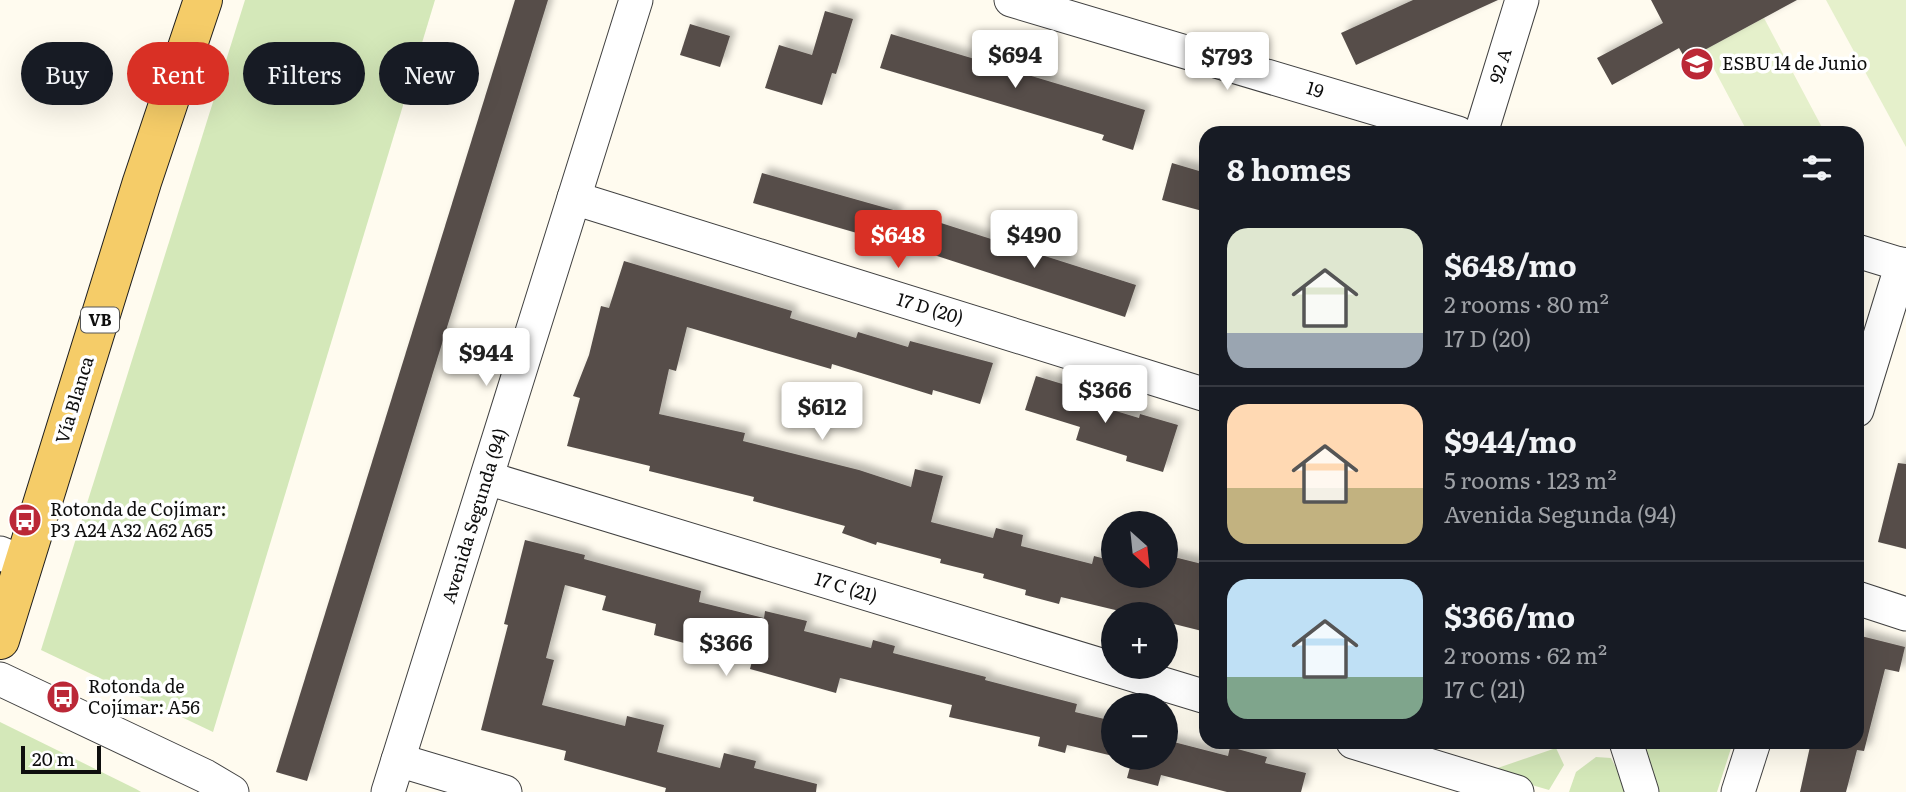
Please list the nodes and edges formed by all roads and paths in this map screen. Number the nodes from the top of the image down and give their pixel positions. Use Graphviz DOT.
graph roads {
  1 [pos="203,0"];
  2 [pos="636,0"];
  3 [pos="1011,0"];
  4 [pos="1522,0"];
  5 [pos="1434,126"];
  6 [pos="1483,126"];
  7 [pos="574,198"];
  8 [pos="1864,253"];
  9 [pos="1904,265"];
  10 [pos="1864,388"];
  11 [pos="1199,393"];
  12 [pos="486,478"];
  13 [pos="12,558"];
  14 [pos="1864,600"];
  15 [pos="1906,614"];
  16 [pos="0,640"];
  17 [pos="0,679"];
  18 [pos="1199,695"];
  19 [pos="1376,749"];
  20 [pos="1628,749"];
  21 [pos="1752,749"];
  22 [pos="398,760"];
  23 [pos="232,792"];
  24 [pos="388,792"];
  25 [pos="505,792"];
  26 [pos="1517,792"];
  27 [pos="1642,792"];
  28 [pos="1738,792"];
  1 -- 13 [label="main road, Vía Blanca / VB"];
  2 -- 7 [label="street, Avenida Segunda (94)"];
  3 -- 5 [label="street, 19"];
  4 -- 6 [label="street, 92 A"];
  7 -- 11 [label="street, 17 D (20)"];
  7 -- 12 [label="street, Avenida Segunda (94)"];
  8 -- 9 [label="street"];
  9 -- 10 [label="street"];
  12 -- 18 [label="street, 17 C (21)"];
  12 -- 22 [label="street, Avenida Segunda (94)"];
  13 -- 16 [label="main road, Vía Blanca / VB"];
  14 -- 15 [label="street"];
  17 -- 23 [label="street"];
  19 -- 26 [label="street"];
  20 -- 27 [label="street"];
  21 -- 28 [label="street"];
  22 -- 24 [label="street, Avenida Segunda (94)"];
  22 -- 25 [label="street"];
}
